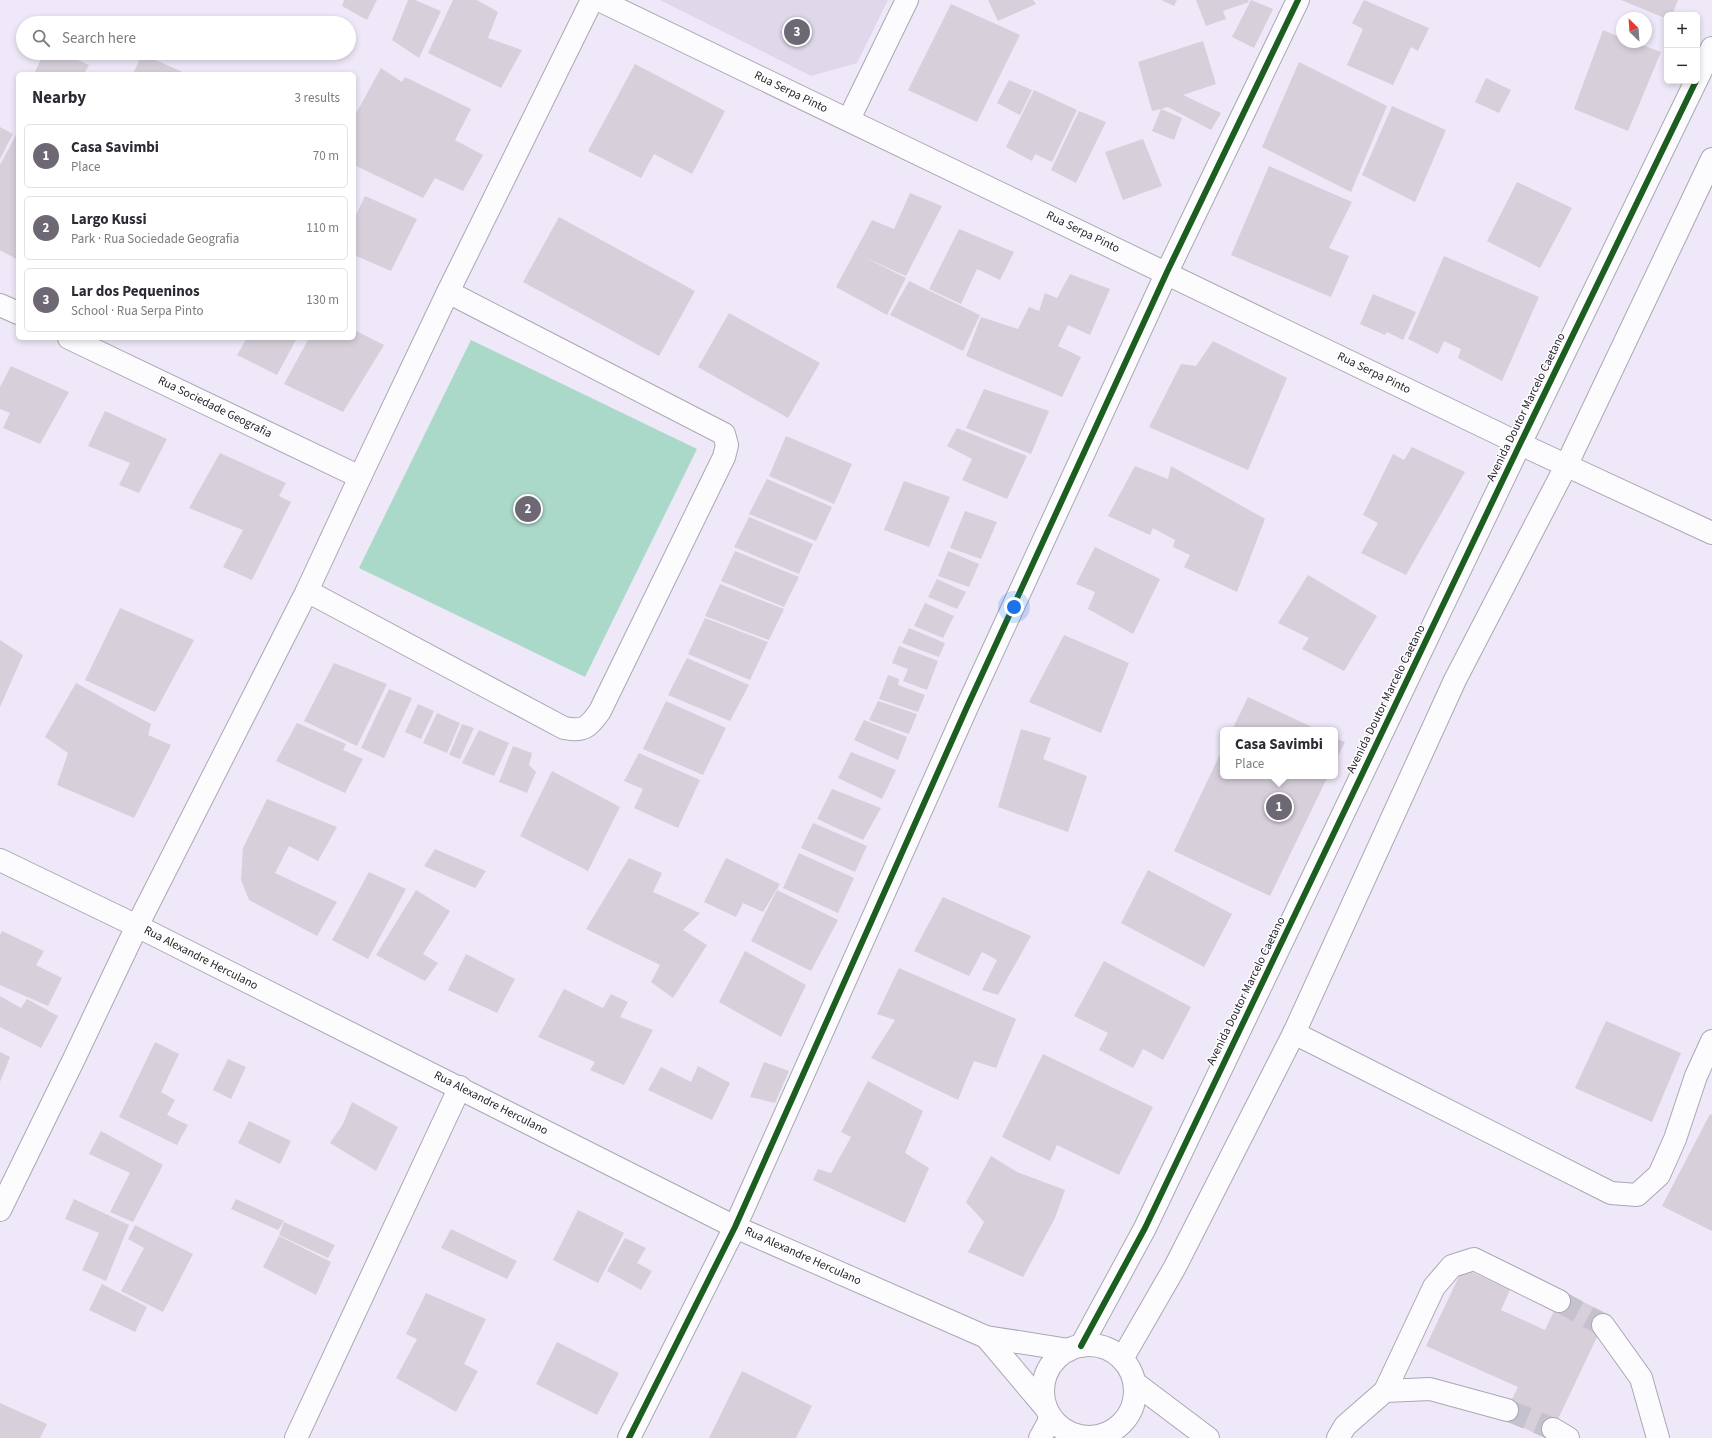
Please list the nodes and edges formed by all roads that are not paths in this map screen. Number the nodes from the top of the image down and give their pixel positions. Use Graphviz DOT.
graph roads {
  1 [pos="592,0"];
  2 [pos="599,0"];
  3 [pos="907,0"];
  4 [pos="1298,0"];
  5 [pos="1712,48"];
  6 [pos="1700,72"];
  7 [pos="1694,84"];
  8 [pos="849,119"];
  9 [pos="1712,159"];
  10 [pos="1166,272"];
  11 [pos="448,292"];
  12 [pos="0,305"];
  13 [pos="16,313"];
  14 [pos="73,340"];
  15 [pos="1520,444"];
  16 [pos="1566,466"];
  17 [pos="360,476"];
  18 [pos="1712,533"];
  19 [pos="307,591"];
  20 [pos="0,860"];
  21 [pos="137,926"];
  22 [pos="1294,1032"];
  23 [pos="1712,1041"];
  24 [pos="1704,1080"];
  25 [pos="460,1087"];
  26 [pos="0,1210"];
  27 [pos="735,1227"];
  28 [pos="1559,1301"];
  29 [pos="1603,1325"];
  30 [pos="986,1337"];
  31 [pos="1075,1348"];
  32 [pos="1122,1359"];
  33 [pos="1135,1383"];
  34 [pos="1385,1391"];
  35 [pos="1507,1410"];
  36 [pos="1048,1412"];
  37 [pos="1097,1437"];
  38 [pos="296,1438"];
  39 [pos="629,1438"];
  40 [pos="1040,1438"];
  41 [pos="1208,1438"];
  42 [pos="1338,1438"];
  43 [pos="1658,1438"];
  1 -- 11 [label="street"];
  2 -- 8 [label="street, Rua Serpa Pinto"];
  3 -- 8 [label="street"];
  4 -- 10 [label="street"];
  5 -- 6 [label="street, Avenida Doutor Marcelo Caetano"];
  7 -- 15 [label="street, Avenida Doutor Marcelo Caetano"];
  8 -- 10 [label="street, Rua Serpa Pinto"];
  9 -- 16 [label="street"];
  10 -- 15 [label="street, Rua Serpa Pinto"];
  10 -- 27 [label="street"];
  11 -- 17 [label="street"];
  11 -- 19 [label="street"];
  12 -- 13 [label="street"];
  14 -- 17 [label="street, Rua Sociedade Geografia"];
  15 -- 16 [label="street, Rua Serpa Pinto"];
  15 -- 31 [label="street, Avenida Doutor Marcelo Caetano"];
  16 -- 18 [label="street, Rua Serpa Pinto"];
  16 -- 22 [label="street"];
  17 -- 19 [label="street"];
  19 -- 21 [label="street"];
  20 -- 21 [label="street, Rua Alexandre Herculano"];
  21 -- 25 [label="street, Rua Alexandre Herculano"];
  21 -- 26 [label="street"];
  22 -- 24 [label="street"];
  22 -- 32 [label="street"];
  23 -- 24 [label="street"];
  25 -- 27 [label="street, Rua Alexandre Herculano"];
  25 -- 38 [label="street"];
  27 -- 30 [label="street, Rua Alexandre Herculano"];
  27 -- 39 [label="street"];
  28 -- 34 [label="street"];
  29 -- 43 [label="street"];
  30 -- 31 [label="street, Rua Alexandre Herculano"];
  30 -- 36 [label="street, Rua Alexandre Herculano"];
  31 -- 32 [label="street"];
  31 -- 36 [label="street, Avenida Doutor Marcelo Caetano"];
  32 -- 33 [label="street"];
  33 -- 37 [label="street"];
  33 -- 41 [label="street"];
  34 -- 35 [label="street"];
  34 -- 42 [label="street"];
  36 -- 37 [label="street"];
  36 -- 40 [label="street"];
}
